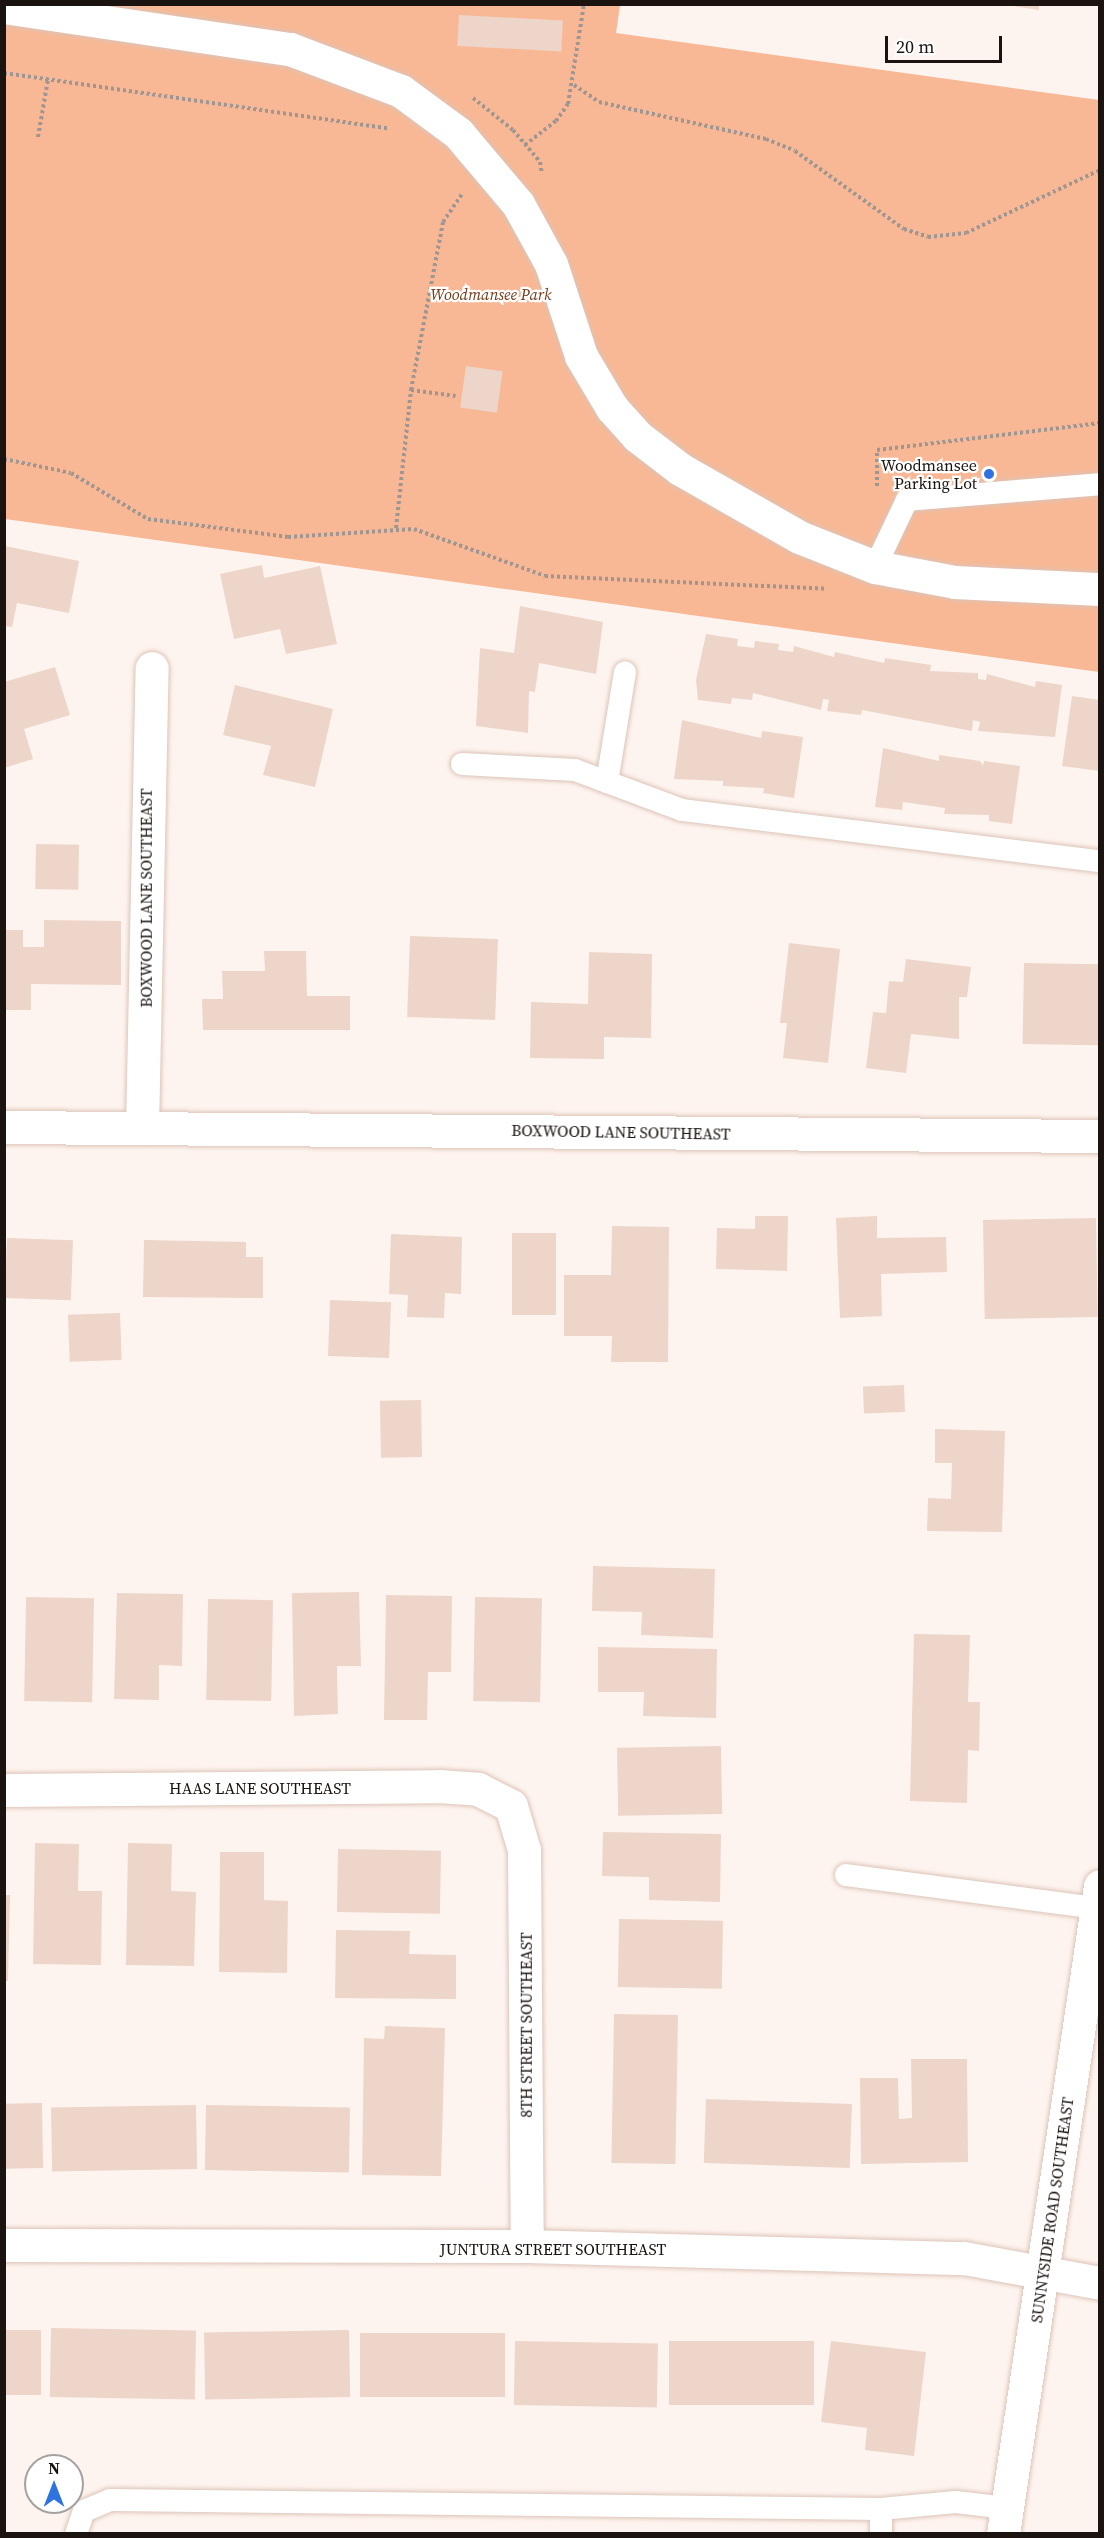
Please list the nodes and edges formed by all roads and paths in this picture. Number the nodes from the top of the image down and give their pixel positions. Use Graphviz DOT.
graph roads {
  1 [pos="584,4"];
  2 [pos="4,7"];
  3 [pos="4,73"];
  4 [pos="48,79"];
  5 [pos="574,85"];
  6 [pos="468,98"];
  7 [pos="396,130"];
  8 [pos="38,137"];
  9 [pos="525,145"];
  10 [pos="1100,170"];
  11 [pos="542,180"];
  12 [pos="479,181"];
  13 [pos="411,390"];
  14 [pos="456,396"];
  15 [pos="1100,423"];
  16 [pos="4,459"];
  17 [pos="1100,484"];
  18 [pos="876,494"];
  19 [pos="396,528"];
  20 [pos="875,567"];
  21 [pos="836,586"];
  22 [pos="1100,589"];
  23 [pos="152,668"];
  24 [pos="625,672"];
  25 [pos="462,764"];
  26 [pos="607,782"];
  27 [pos="1100,861"];
  28 [pos="4,1127"];
  29 [pos="142,1128"];
  30 [pos="1100,1136"];
  31 [pos="4,1790"];
  32 [pos="511,1806"];
  33 [pos="846,1875"];
  34 [pos="1098,1897"];
  35 [pos="4,2246"];
  36 [pos="528,2246"];
  37 [pos="1043,2271"];
  38 [pos="1100,2283"];
  39 [pos="881,2509"];
  40 [pos="1005,2521"];
  41 [pos="76,2534"];
  42 [pos="881,2534"];
  1 -- 5 [label="path"];
  2 -- 12 [label="street"];
  3 -- 4 [label="path"];
  4 -- 7 [label="path"];
  4 -- 8 [label="path"];
  5 -- 9 [label="path"];
  5 -- 10 [label="path"];
  6 -- 9 [label="path"];
  9 -- 11 [label="path"];
  9 -- 12 [label="path"];
  12 -- 13 [label="path"];
  12 -- 20 [label="street"];
  13 -- 14 [label="path"];
  13 -- 19 [label="path"];
  15 -- 18 [label="path"];
  16 -- 19 [label="path"];
  17 -- 20 [label="lane"];
  19 -- 21 [label="path"];
  20 -- 22 [label="street"];
  23 -- 29 [label="street, BOXWOOD LANE SOUTHEAST"];
  24 -- 26 [label="lane"];
  25 -- 26 [label="lane"];
  26 -- 27 [label="lane"];
  28 -- 29 [label="street, BOXWOOD LANE SOUTHEAST"];
  29 -- 30 [label="street, BOXWOOD LANE SOUTHEAST"];
  31 -- 32 [label="street, HAAS LANE SOUTHEAST"];
  32 -- 36 [label="street, 8TH STREET SOUTHEAST"];
  33 -- 34 [label="lane"];
  34 -- 37 [label="street, SUNNYSIDE ROAD SOUTHEAST"];
  35 -- 36 [label="street, JUNTURA STREET SOUTHEAST"];
  36 -- 37 [label="street, JUNTURA STREET SOUTHEAST"];
  37 -- 38 [label="street, JUNTURA STREET SOUTHEAST"];
  37 -- 40 [label="street, SUNNYSIDE ROAD SOUTHEAST"];
  39 -- 40 [label="lane"];
  39 -- 41 [label="lane"];
  39 -- 42 [label="lane"];
}
